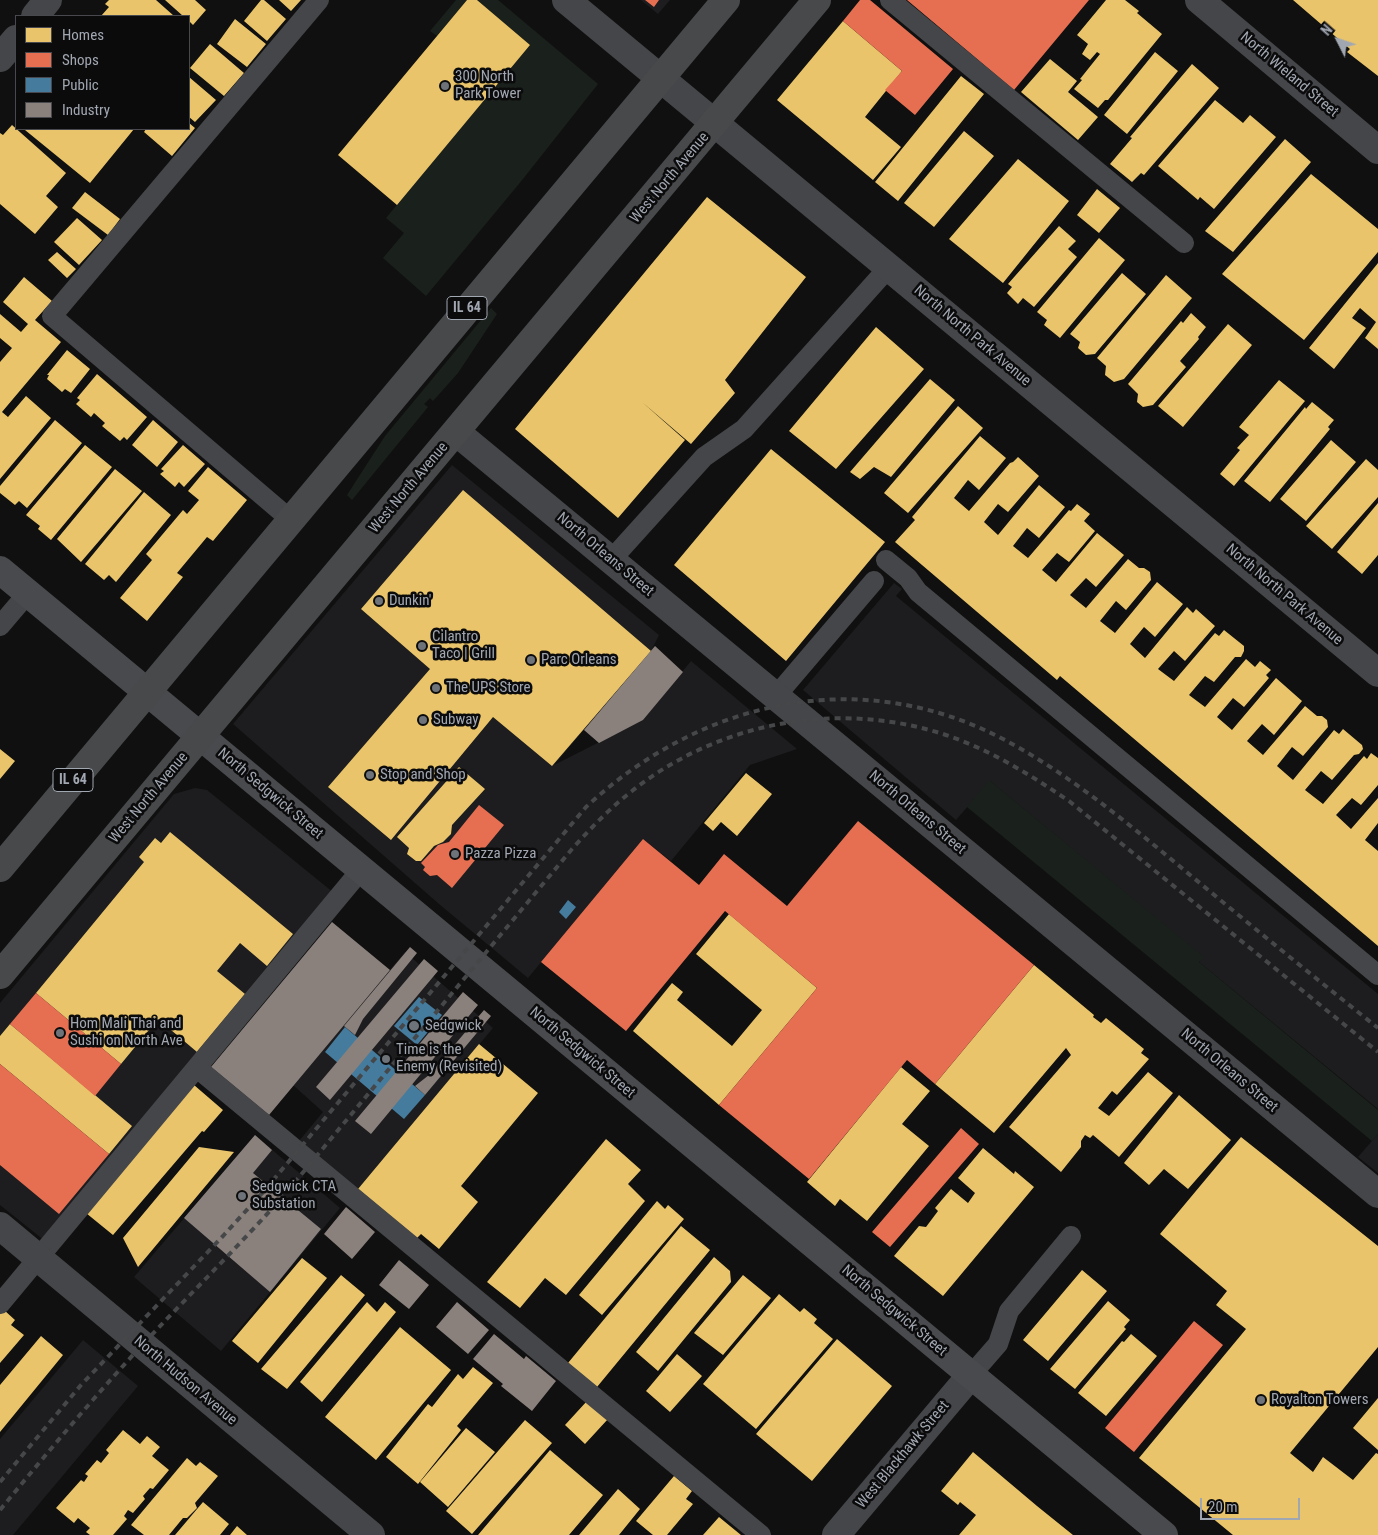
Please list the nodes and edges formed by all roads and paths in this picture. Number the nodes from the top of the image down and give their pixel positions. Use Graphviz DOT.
graph roads {
  1 [pos="48,0"];
  2 [pos="319,0"];
  3 [pos="566,0"];
  4 [pos="726,0"];
  5 [pos="818,0"];
  6 [pos="890,0"];
  7 [pos="1199,0"];
  8 [pos="36,15"];
  9 [pos="15,39"];
  10 [pos="0,58"];
  11 [pos="660,78"];
  12 [pos="715,123"];
  13 [pos="1378,150"];
  14 [pos="1184,243"];
  15 [pos="889,267"];
  16 [pos="456,432"];
  17 [pos="291,520"];
  18 [pos="611,560"];
  19 [pos="886,560"];
  20 [pos="0,570"];
  21 [pos="874,581"];
  22 [pos="28,593"];
  23 [pos="0,626"];
  24 [pos="1378,673"];
  25 [pos="147,691"];
  26 [pos="776,696"];
  27 [pos="200,736"];
  28 [pos="0,868"];
  29 [pos="361,870"];
  30 [pos="1378,975"];
  31 [pos="0,976"];
  32 [pos="197,1068"];
  33 [pos="1378,1194"];
  34 [pos="0,1226"];
  35 [pos="1071,1236"];
  36 [pos="39,1258"];
  37 [pos="0,1304"];
  38 [pos="971,1375"];
  39 [pos="370,1535"];
  40 [pos="761,1535"];
  41 [pos="836,1535"];
  42 [pos="1164,1535"];
  1 -- 8 [label="street"];
  2 -- 17 [label="lane"];
  3 -- 11 [label="street, North North Park Avenue"];
  4 -- 11 [label="main road, IL 64"];
  5 -- 12 [label="main road, West North Avenue"];
  6 -- 14 [label="lane"];
  7 -- 13 [label="street, North Wieland Street"];
  9 -- 10 [label="street"];
  11 -- 12 [label="street, North North Park Avenue"];
  11 -- 17 [label="main road, IL 64"];
  12 -- 15 [label="street, North North Park Avenue"];
  12 -- 16 [label="main road, West North Avenue"];
  15 -- 18 [label="lane"];
  15 -- 24 [label="street, North North Park Avenue"];
  16 -- 18 [label="street, North Orleans Street"];
  16 -- 27 [label="main road, West North Avenue"];
  17 -- 25 [label="main road, IL 64"];
  18 -- 26 [label="street, North Orleans Street"];
  19 -- 30 [label="lane"];
  20 -- 22 [label="street, North Sedgwick Street"];
  21 -- 26 [label="lane"];
  22 -- 23 [label="lane"];
  22 -- 25 [label="street, North Sedgwick Street"];
  25 -- 27 [label="street, North Sedgwick Street"];
  25 -- 28 [label="main road, IL 64"];
  26 -- 33 [label="street, North Orleans Street"];
  27 -- 29 [label="street, North Sedgwick Street"];
  27 -- 31 [label="main road, West North Avenue"];
  29 -- 32 [label="lane"];
  29 -- 38 [label="street, North Sedgwick Street"];
  32 -- 36 [label="lane"];
  32 -- 40 [label="lane"];
  34 -- 36 [label="street, North Hudson Avenue"];
  35 -- 38 [label="lane"];
  36 -- 37 [label="lane"];
  36 -- 39 [label="street, North Hudson Avenue"];
  38 -- 41 [label="street, West Blackhawk Street"];
  38 -- 42 [label="street, North Sedgwick Street"];
}
